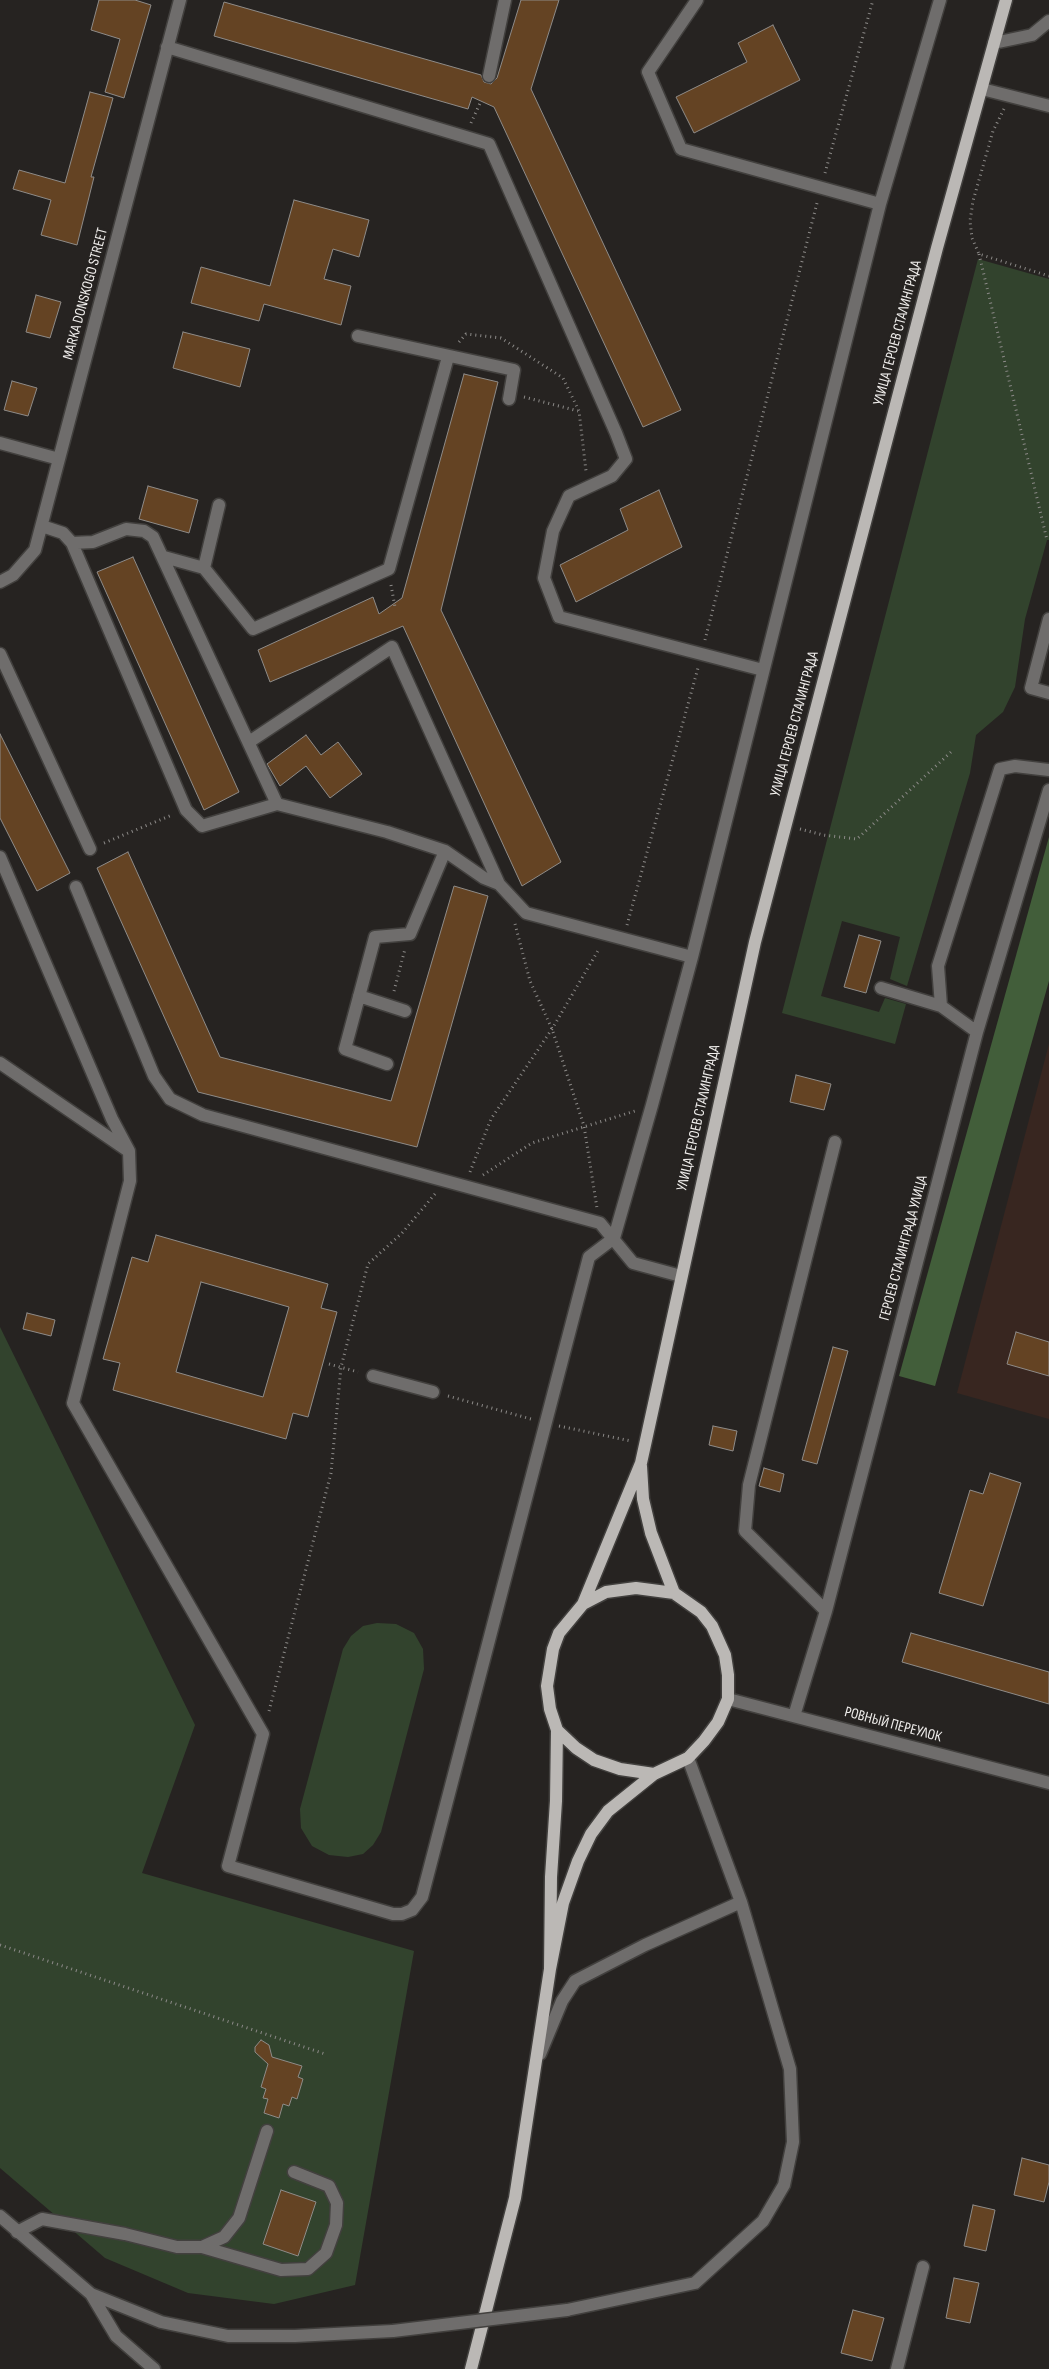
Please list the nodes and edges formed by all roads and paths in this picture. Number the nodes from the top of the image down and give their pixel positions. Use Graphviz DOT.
graph roads {
  1 [pos="180,0"];
  2 [pos="505,0"];
  3 [pos="697,0"];
  4 [pos="873,0"];
  5 [pos="940,0"];
  6 [pos="1006,0"];
  7 [pos="1049,21"];
  8 [pos="994,43"];
  9 [pos="167,48"];
  10 [pos="489,76"];
  11 [pos="982,88"];
  12 [pos="1009,97"];
  13 [pos="481,101"];
  14 [pos="1049,106"];
  15 [pos="463,136"];
  16 [pos="820,187"];
  17 [pos="880,204"];
  18 [pos="979,254"];
  19 [pos="1049,276"];
  20 [pos="358,336"];
  21 [pos="448,356"];
  22 [pos="510,396"];
  23 [pos="579,411"];
  24 [pos="0,444"];
  25 [pos="59,459"];
  26 [pos="588,487"];
  27 [pos="219,505"];
  28 [pos="42,526"];
  29 [pos="1047,540"];
  30 [pos="72,543"];
  31 [pos="164,557"];
  32 [pos="204,568"];
  33 [pos="389,569"];
  34 [pos="0,582"];
  35 [pos="395,607"];
  36 [pos="1049,619"];
  37 [pos="0,654"];
  38 [pos="702,654"];
  39 [pos="763,670"];
  40 [pos="1049,693"];
  41 [pos="249,742"];
  42 [pos="951,752"];
  43 [pos="1049,770"];
  44 [pos="1049,790"];
  45 [pos="277,804"];
  46 [pos="186,810"];
  47 [pos="785,825"];
  48 [pos="90,849"];
  49 [pos="445,851"];
  50 [pos="0,857"];
  51 [pos="499,884"];
  52 [pos="76,887"];
  53 [pos="508,895"];
  54 [pos="410,934"];
  55 [pos="607,936"];
  56 [pos="622,939"];
  57 [pos="692,957"];
  58 [pos="882,988"];
  59 [pos="359,996"];
  60 [pos="389,1006"];
  61 [pos="941,1006"];
  62 [pos="405,1011"];
  63 [pos="552,1029"];
  64 [pos="977,1032"];
  65 [pos="0,1063"];
  66 [pos="387,1064"];
  67 [pos="652,1106"];
  68 [pos="584,1126"];
  69 [pos="834,1142"];
  70 [pos="130,1152"];
  71 [pos="446,1182"];
  72 [pos="464,1187"];
  73 [pos="600,1223"];
  74 [pos="614,1238"];
  75 [pos="680,1276"];
  76 [pos="329,1364"];
  77 [pos="341,1368"];
  78 [pos="373,1376"];
  79 [pos="433,1392"];
  80 [pos="544,1423"];
  81 [pos="645,1444"];
  82 [pos="641,1463"];
  83 [pos="674,1593"];
  84 [pos="584,1604"];
  85 [pos="826,1610"];
  86 [pos="728,1699"];
  87 [pos="794,1716"];
  88 [pos="557,1730"];
  89 [pos="262,1734"];
  90 [pos="688,1758"];
  91 [pos="654,1774"];
  92 [pos="1049,1783"];
  93 [pos="741,1902"];
  94 [pos="0,1945"];
  95 [pos="550,1968"];
  96 [pos="325,2054"];
  97 [pos="535,2067"];
  98 [pos="267,2131"];
  99 [pos="294,2172"];
  100 [pos="0,2216"];
  101 [pos="17,2232"];
  102 [pos="202,2247"];
  103 [pos="923,2267"];
  104 [pos="91,2294"];
  105 [pos="154,2369"];
  106 [pos="471,2369"];
  107 [pos="897,2369"];
  1 -- 9 [label="street, MARKA DONSKOGO STREET"];
  2 -- 10 [label="street"];
  3 -- 16 [label="street"];
  4 -- 16 [label="path"];
  5 -- 17 [label="street"];
  6 -- 8 [label="main road, УЛИЦА ГЕРОЕВ СТАЛИНГРАДА"];
  7 -- 8 [label="street"];
  8 -- 11 [label="main road, УЛИЦА ГЕРОЕВ СТАЛИНГРАДА"];
  9 -- 15 [label="street"];
  9 -- 25 [label="street, MARKA DONSKOGO STREET"];
  11 -- 12 [label="street"];
  11 -- 47 [label="main road, УЛИЦА ГЕРОЕВ СТАЛИНГРАДА"];
  12 -- 14 [label="street"];
  12 -- 18 [label="path"];
  13 -- 15 [label="path"];
  15 -- 26 [label="street"];
  16 -- 17 [label="street"];
  16 -- 38 [label="path"];
  17 -- 39 [label="street"];
  18 -- 19 [label="path"];
  18 -- 29 [label="path"];
  20 -- 21 [label="street"];
  21 -- 22 [label="street"];
  21 -- 23 [label="path"];
  21 -- 33 [label="street"];
  22 -- 23 [label="path"];
  23 -- 26 [label="path"];
  24 -- 25 [label="street"];
  25 -- 28 [label="street, MARKA DONSKOGO STREET"];
  26 -- 38 [label="street"];
  27 -- 32 [label="street"];
  28 -- 30 [label="street"];
  28 -- 34 [label="street, MARKA DONSKOGO STREET"];
  30 -- 31 [label="street"];
  30 -- 46 [label="street"];
  31 -- 32 [label="street"];
  31 -- 41 [label="street"];
  32 -- 33 [label="street"];
  33 -- 35 [label="path"];
  36 -- 40 [label="street"];
  37 -- 48 [label="street"];
  38 -- 39 [label="street"];
  38 -- 56 [label="path"];
  39 -- 57 [label="street"];
  41 -- 45 [label="street"];
  41 -- 51 [label="street"];
  42 -- 47 [label="path"];
  43 -- 61 [label="street"];
  44 -- 64 [label="street, ГЕРОЕВ СТАЛИНГРАДА УЛИЦА"];
  45 -- 46 [label="street"];
  45 -- 49 [label="street"];
  46 -- 48 [label="path"];
  47 -- 75 [label="main road, УЛИЦА ГЕРОЕВ СТАЛИНГРАДА"];
  49 -- 51 [label="street"];
  49 -- 54 [label="street"];
  50 -- 70 [label="street"];
  51 -- 53 [label="street"];
  52 -- 71 [label="street"];
  53 -- 55 [label="street"];
  53 -- 63 [label="path"];
  54 -- 59 [label="street"];
  54 -- 60 [label="path"];
  55 -- 56 [label="street"];
  55 -- 63 [label="path"];
  56 -- 57 [label="street"];
  57 -- 67 [label="street"];
  58 -- 61 [label="street"];
  59 -- 60 [label="street"];
  59 -- 66 [label="street"];
  60 -- 62 [label="street"];
  61 -- 64 [label="street"];
  63 -- 68 [label="path"];
  63 -- 72 [label="path"];
  64 -- 85 [label="street, ГЕРОЕВ СТАЛИНГРАДА УЛИЦА"];
  65 -- 70 [label="street"];
  67 -- 68 [label="path"];
  67 -- 74 [label="street"];
  68 -- 72 [label="path"];
  68 -- 73 [label="path"];
  69 -- 85 [label="street"];
  70 -- 89 [label="street"];
  71 -- 72 [label="street"];
  71 -- 77 [label="path"];
  72 -- 73 [label="street"];
  73 -- 74 [label="street"];
  74 -- 75 [label="street"];
  74 -- 80 [label="street"];
  75 -- 81 [label="main road, УЛИЦА ГЕРОЕВ СТАЛИНГРАДА"];
  76 -- 77 [label="path"];
  77 -- 78 [label="path"];
  77 -- 89 [label="path"];
  78 -- 79 [label="street"];
  79 -- 80 [label="path"];
  80 -- 81 [label="path"];
  80 -- 89 [label="street"];
  81 -- 82 [label="main road, УЛИЦА ГЕРОЕВ СТАЛИНГРАДА"];
  82 -- 83 [label="main road, УЛИЦА ГЕРОЕВ СТАЛИНГРАДА"];
  82 -- 84 [label="main road, УЛИЦА ГЕРОЕВ СТАЛИНГРАДА"];
  83 -- 84 [label="main road"];
  83 -- 86 [label="main road"];
  84 -- 88 [label="main road"];
  85 -- 87 [label="street, ГЕРОЕВ СТАЛИНГРАДА УЛИЦА"];
  86 -- 87 [label="street, РОВНЫЙ ПЕРЕУЛОК"];
  86 -- 90 [label="main road"];
  87 -- 92 [label="street, РОВНЫЙ ПЕРЕУЛОК"];
  88 -- 91 [label="main road"];
  88 -- 95 [label="main road"];
  90 -- 91 [label="main road"];
  90 -- 93 [label="street"];
  91 -- 95 [label="main road"];
  93 -- 97 [label="street"];
  93 -- 104 [label="street, bridge"];
  94 -- 96 [label="path"];
  95 -- 97 [label="main road"];
  97 -- 106 [label="main road"];
  98 -- 102 [label="street"];
  99 -- 102 [label="street"];
  100 -- 101 [label="street"];
  101 -- 102 [label="street"];
  101 -- 104 [label="street"];
  103 -- 107 [label="street"];
  104 -- 105 [label="street"];
}
